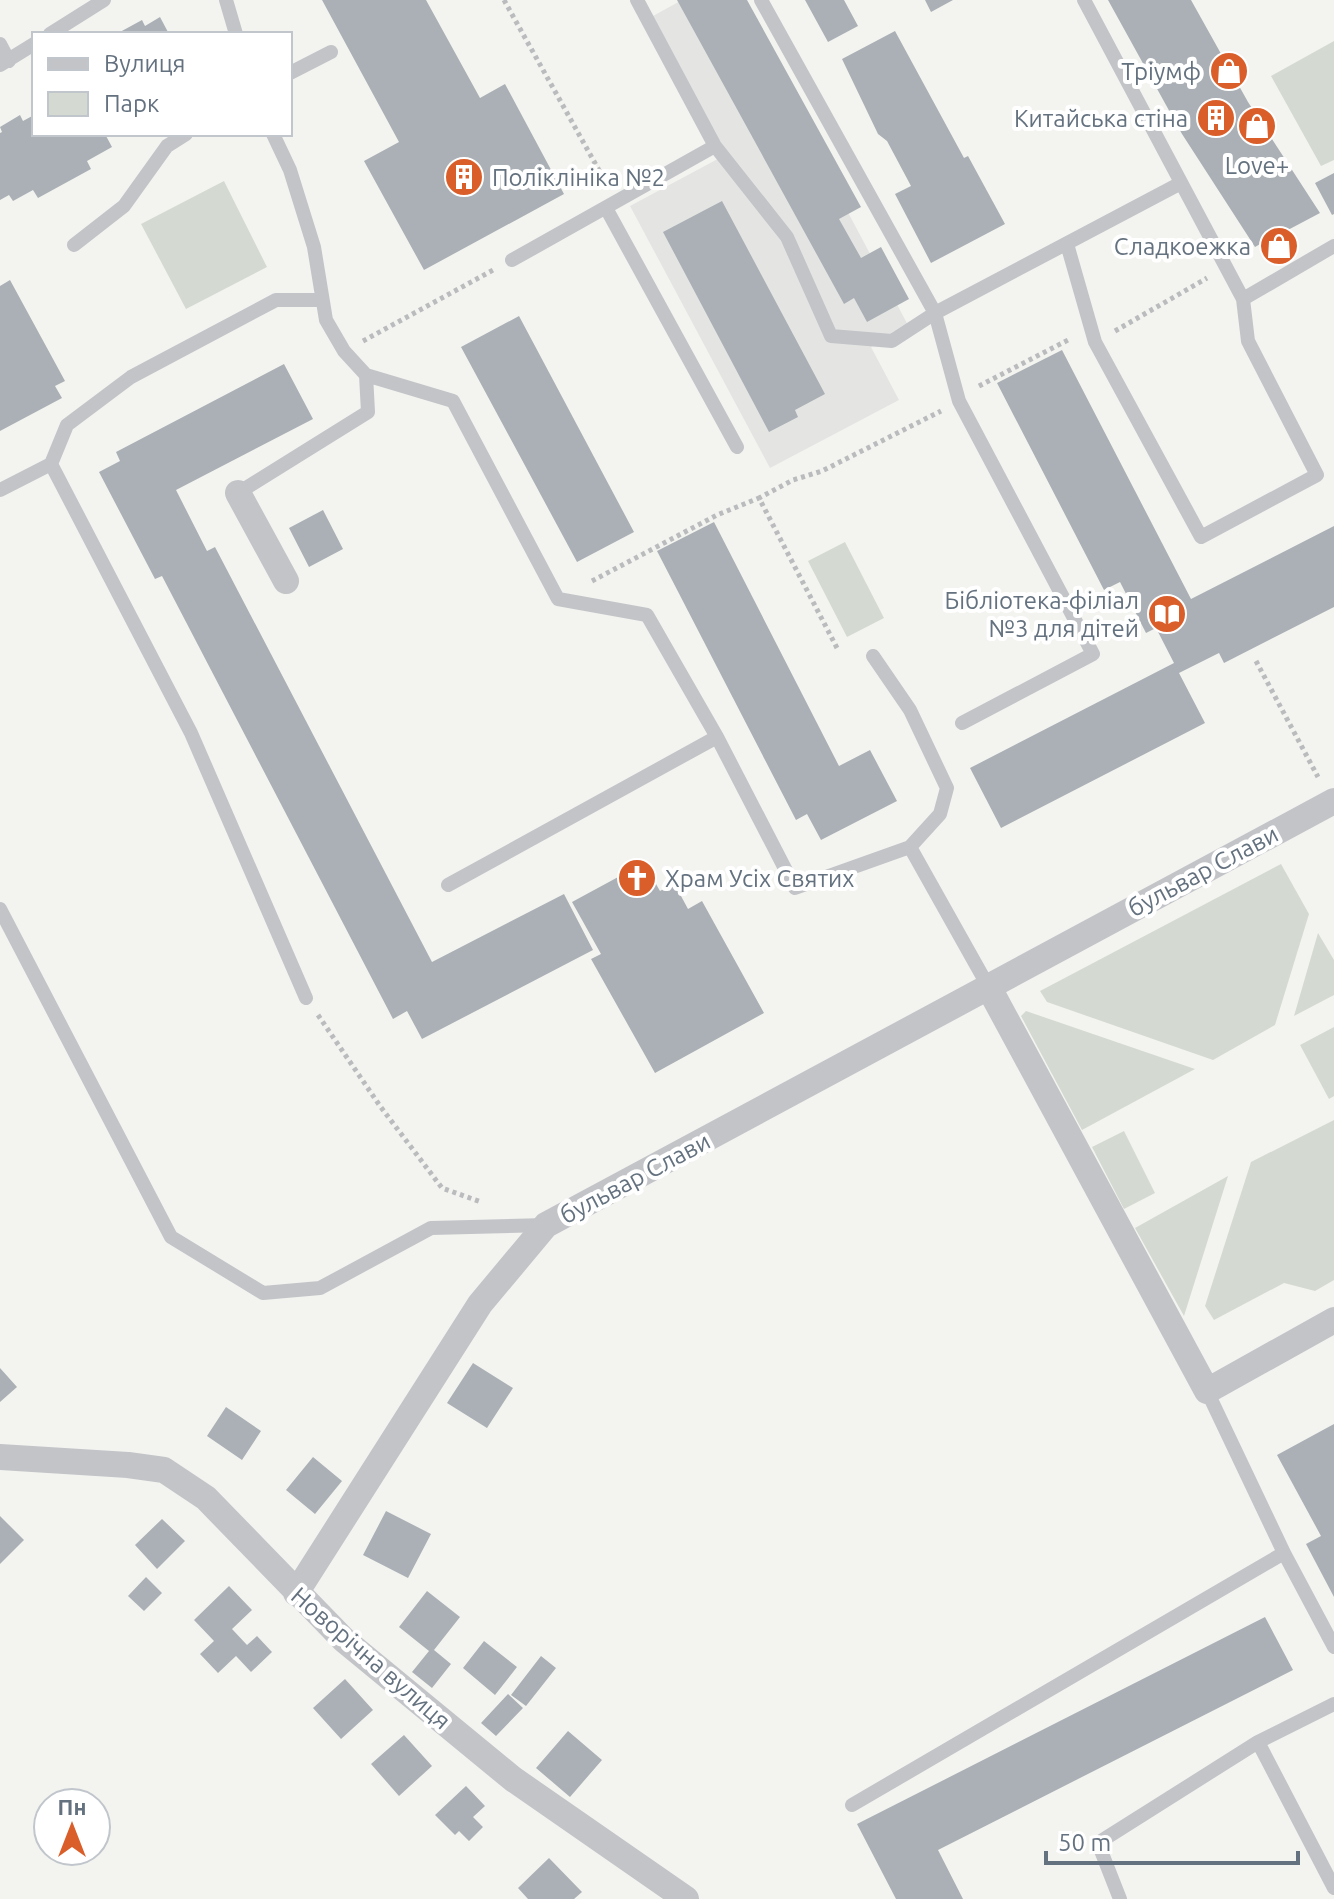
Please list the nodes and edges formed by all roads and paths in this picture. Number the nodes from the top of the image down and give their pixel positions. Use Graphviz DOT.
graph roads {
  1 [pos="104,0"];
  2 [pos="226,0"];
  3 [pos="504,0"];
  4 [pos="637,0"];
  5 [pos="761,0"];
  6 [pos="1084,0"];
  7 [pos="53,32"];
  8 [pos="235,32"];
  9 [pos="0,44"];
  10 [pos="32,45"];
  11 [pos="331,52"];
  12 [pos="4,63"];
  13 [pos="292,72"];
  14 [pos="183,136"];
  15 [pos="274,136"];
  16 [pos="715,146"];
  17 [pos="1181,183"];
  18 [pos="612,205"];
  19 [pos="1067,244"];
  20 [pos="74,245"];
  21 [pos="1334,246"];
  22 [pos="512,260"];
  23 [pos="1226,267"];
  24 [pos="1243,299"];
  25 [pos="322,300"];
  26 [pos="935,313"];
  27 [pos="1095,342"];
  28 [pos="344,351"];
  29 [pos="366,375"];
  30 [pos="959,401"];
  31 [pos="737,447"];
  32 [pos="51,464"];
  33 [pos="0,490"];
  34 [pos="238,493"];
  35 [pos="759,498"];
  36 [pos="286,581"];
  37 [pos="558,599"];
  38 [pos="837,648"];
  39 [pos="873,656"];
  40 [pos="1256,661"];
  41 [pos="962,723"];
  42 [pos="717,737"];
  43 [pos="1333,802"];
  44 [pos="910,847"];
  45 [pos="448,885"];
  46 [pos="0,909"];
  47 [pos="988,986"];
  48 [pos="306,998"];
  49 [pos="487,1204"];
  50 [pos="546,1225"];
  51 [pos="1334,1320"];
  52 [pos="1207,1391"];
  53 [pos="0,1457"];
  54 [pos="1284,1553"];
  55 [pos="296,1593"];
  56 [pos="1334,1647"];
  57 [pos="1334,1704"];
  58 [pos="1258,1742"];
  59 [pos="852,1805"];
  60 [pos="1334,1888"];
  61 [pos="686,1899"];
  62 [pos="1120,1899"];
  1 -- 7 [label="lane"];
  2 -- 8 [label="lane"];
  3 -- 18 [label="path"];
  4 -- 16 [label="lane"];
  5 -- 26 [label="lane"];
  6 -- 17 [label="lane"];
  9 -- 12 [label="lane"];
  10 -- 12 [label="lane"];
  11 -- 13 [label="lane"];
  14 -- 20 [label="lane"];
  15 -- 25 [label="lane"];
  16 -- 18 [label="lane"];
  16 -- 26 [label="lane"];
  17 -- 19 [label="lane"];
  17 -- 23 [label="lane"];
  18 -- 22 [label="lane"];
  18 -- 31 [label="lane"];
  19 -- 26 [label="lane"];
  19 -- 27 [label="lane"];
  21 -- 24 [label="lane"];
  22 -- 28 [label="path"];
  23 -- 24 [label="lane"];
  23 -- 27 [label="path"];
  24 -- 27 [label="lane"];
  25 -- 28 [label="lane"];
  25 -- 32 [label="lane"];
  26 -- 30 [label="lane"];
  27 -- 30 [label="path"];
  28 -- 29 [label="lane"];
  29 -- 34 [label="lane"];
  29 -- 37 [label="lane"];
  30 -- 35 [label="path"];
  30 -- 41 [label="lane"];
  32 -- 33 [label="lane"];
  32 -- 48 [label="lane"];
  34 -- 36 [label="street"];
  35 -- 37 [label="path"];
  35 -- 38 [label="path"];
  37 -- 42 [label="lane"];
  39 -- 44 [label="lane"];
  40 -- 43 [label="path"];
  42 -- 44 [label="lane"];
  42 -- 45 [label="lane"];
  43 -- 47 [label="street, бульвар Слави"];
  44 -- 47 [label="lane"];
  46 -- 50 [label="lane"];
  47 -- 50 [label="street, бульвар Слави"];
  47 -- 52 [label="street"];
  48 -- 49 [label="path"];
  50 -- 55 [label="street, бульвар Слави"];
  51 -- 52 [label="street"];
  52 -- 54 [label="lane"];
  53 -- 55 [label="street, Новорічна вулиця"];
  54 -- 56 [label="lane"];
  54 -- 59 [label="lane"];
  55 -- 61 [label="street, Новорічна вулиця"];
  57 -- 58 [label="lane"];
  58 -- 60 [label="lane"];
  58 -- 62 [label="lane"];
}
